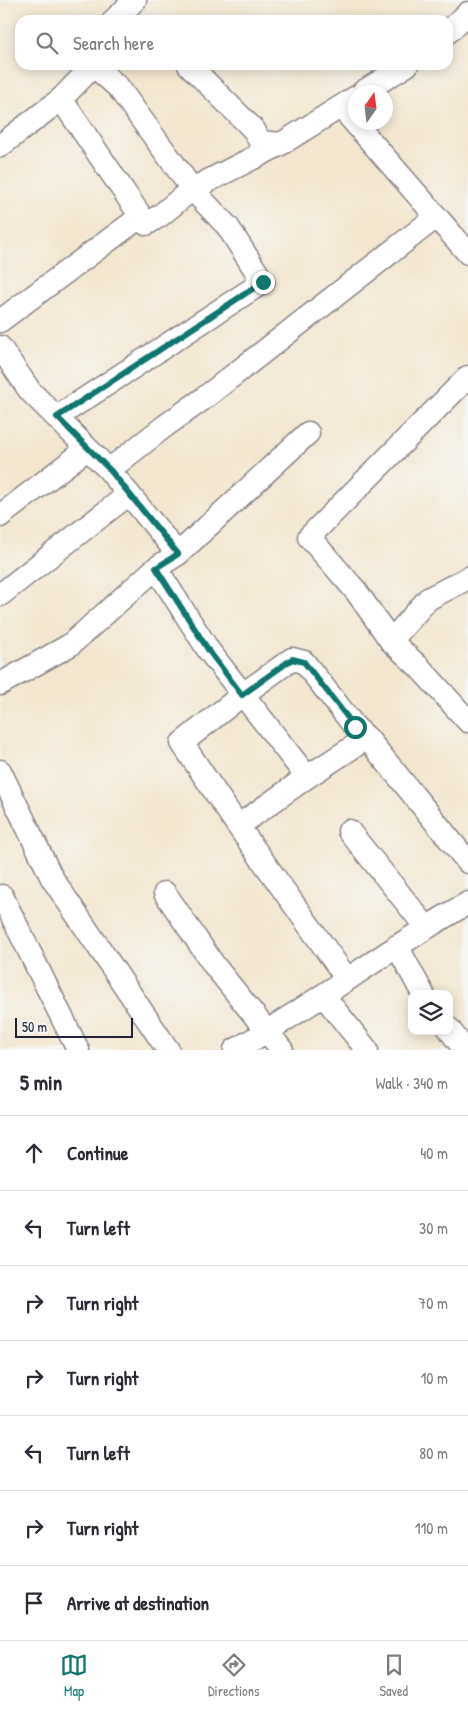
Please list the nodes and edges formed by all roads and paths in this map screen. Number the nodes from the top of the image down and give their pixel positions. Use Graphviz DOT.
graph roads {
  1 [pos="134,0"];
  2 [pos="468,13"];
  3 [pos="119,15"];
  4 [pos="453,27"];
  5 [pos="88,70"];
  6 [pos="98,70"];
  7 [pos="194,70"];
  8 [pos="399,70"];
  9 [pos="374,85"];
  10 [pos="60,99"];
  11 [pos="348,102"];
  12 [pos="369,130"];
  13 [pos="281,144"];
  14 [pos="0,146"];
  15 [pos="192,189"];
  16 [pos="140,217"];
  17 [pos="436,217"];
  18 [pos="468,253"];
  19 [pos="0,321"];
  20 [pos="0,347"];
  21 [pos="468,377"];
  22 [pos="57,417"];
  23 [pos="308,433"];
  24 [pos="88,449"];
  25 [pos="110,470"];
  26 [pos="128,494"];
  27 [pos="0,516"];
  28 [pos="178,554"];
  29 [pos="156,568"];
  30 [pos="468,578"];
  31 [pos="0,595"];
  32 [pos="391,640"];
  33 [pos="0,684"];
  34 [pos="242,695"];
  35 [pos="468,721"];
  36 [pos="367,738"];
  37 [pos="0,771"];
  38 [pos="307,777"];
  39 [pos="238,826"];
  40 [pos="349,831"];
  41 [pos="468,862"];
  42 [pos="165,893"];
  43 [pos="2,896"];
  44 [pos="468,903"];
  45 [pos="426,927"];
  46 [pos="397,946"];
  47 [pos="347,979"];
  48 [pos="422,990"];
  49 [pos="323,995"];
  50 [pos="268,1031"];
  51 [pos="453,1034"];
  52 [pos="78,1050"];
  53 [pos="168,1050"];
  54 [pos="235,1050"];
  55 [pos="282,1050"];
  56 [pos="367,1050"];
  57 [pos="465,1050"];
  1 -- 3 [label="street"];
  2 -- 4 [label="street"];
  5 -- 10 [label="street"];
  6 -- 15 [label="street"];
  7 -- 13 [label="street"];
  8 -- 9 [label="street"];
  10 -- 14 [label="street"];
  10 -- 16 [label="street"];
  11 -- 13 [label="street"];
  12 -- 17 [label="street"];
  13 -- 15 [label="street"];
  15 -- 16 [label="street"];
  15 -- 22 [label="street"];
  16 -- 19 [label="street"];
  17 -- 18 [label="street"];
  17 -- 25 [label="street"];
  20 -- 22 [label="street"];
  21 -- 32 [label="street"];
  22 -- 24 [label="street"];
  23 -- 28 [label="street"];
  24 -- 25 [label="street"];
  24 -- 27 [label="street"];
  25 -- 26 [label="street"];
  26 -- 28 [label="street"];
  26 -- 31 [label="street"];
  28 -- 29 [label="street"];
  29 -- 33 [label="street"];
  29 -- 34 [label="street"];
  30 -- 32 [label="street"];
  32 -- 35 [label="street"];
  34 -- 36 [label="street"];
  34 -- 38 [label="street"];
  34 -- 39 [label="street"];
  36 -- 38 [label="street"];
  36 -- 41 [label="street"];
  37 -- 53 [label="street"];
  38 -- 39 [label="street"];
  39 -- 47 [label="street"];
  40 -- 45 [label="street"];
  42 -- 50 [label="street"];
  43 -- 52 [label="street"];
  44 -- 45 [label="street"];
  45 -- 46 [label="street"];
  46 -- 47 [label="street"];
  46 -- 48 [label="street"];
  47 -- 49 [label="street"];
  49 -- 50 [label="street"];
  49 -- 56 [label="street"];
  50 -- 54 [label="street"];
  50 -- 55 [label="street"];
  51 -- 57 [label="street"];
}
